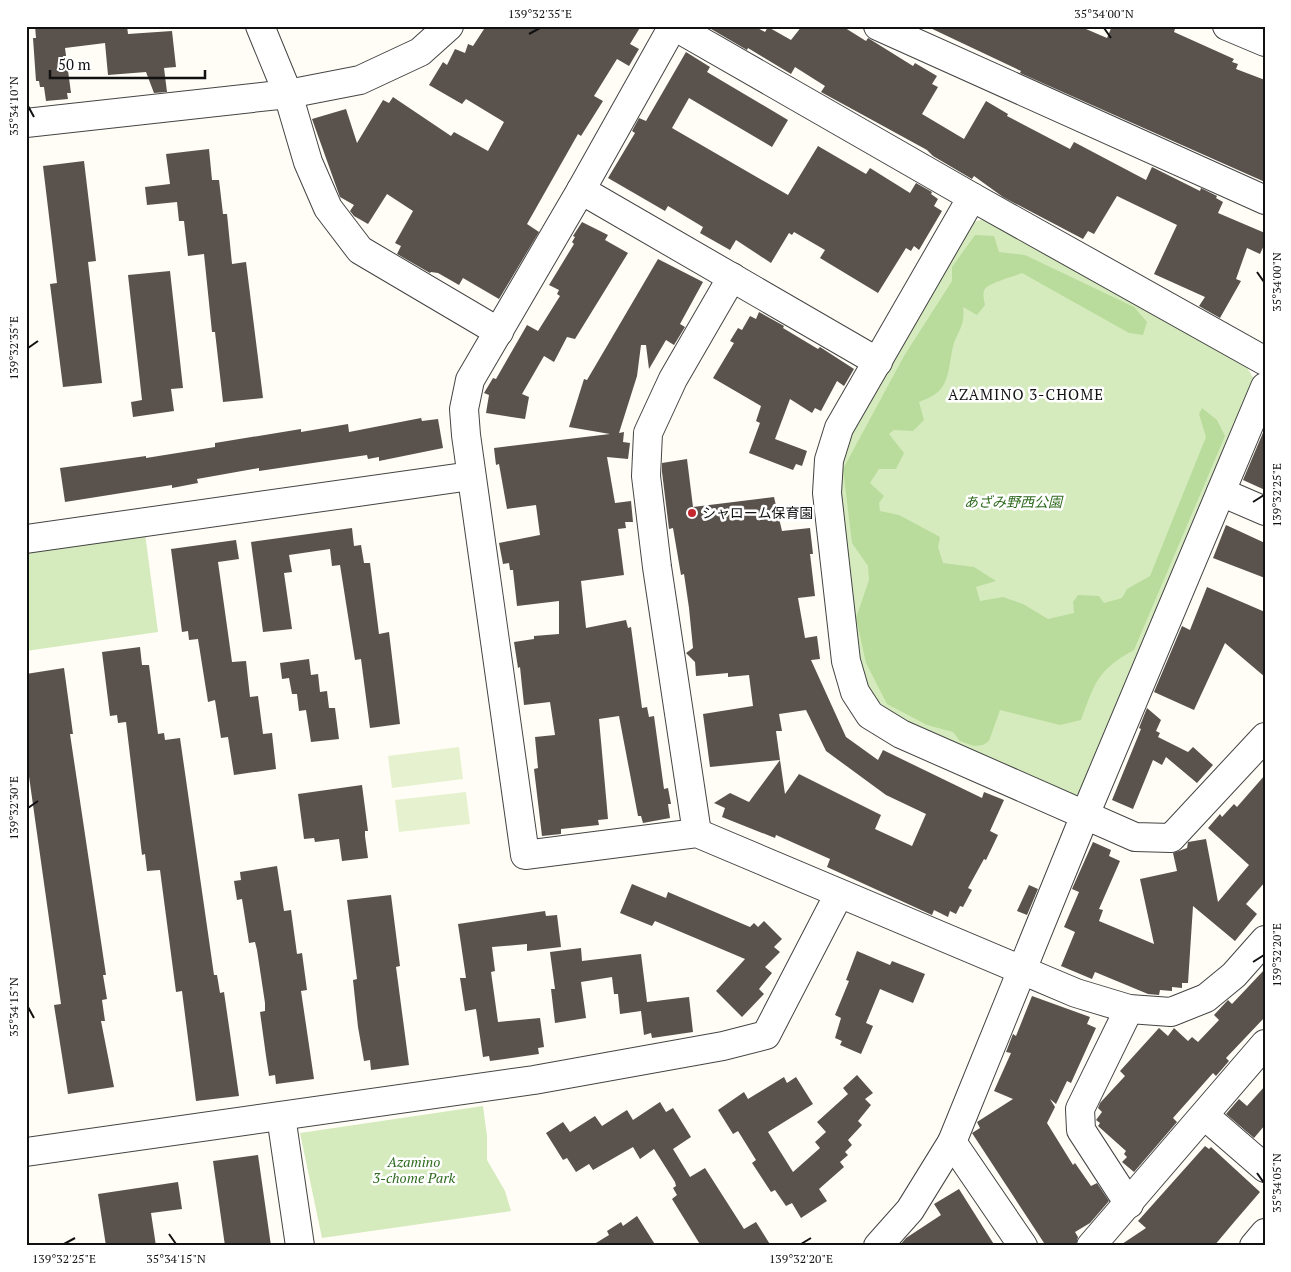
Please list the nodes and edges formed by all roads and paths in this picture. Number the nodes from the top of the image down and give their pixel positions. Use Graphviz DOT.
graph roads {
  1 [pos="260,26"];
  2 [pos="449,26"];
  3 [pos="673,26"];
  4 [pos="878,26"];
  5 [pos="1227,26"];
  6 [pos="1265,42"];
  7 [pos="288,94"];
  8 [pos="26,123"];
  9 [pos="581,190"];
  10 [pos="972,197"];
  11 [pos="1265,200"];
  12 [pos="732,277"];
  13 [pos="499,332"];
  14 [pos="1265,361"];
  15 [pos="878,362"];
  16 [pos="1265,388"];
  17 [pos="471,476"];
  18 [pos="1221,492"];
  19 [pos="1265,511"];
  20 [pos="26,539"];
  21 [pos="1265,737"];
  22 [pos="1085,815"];
  23 [pos="697,833"];
  24 [pos="839,894"];
  25 [pos="1265,940"];
  26 [pos="1022,970"];
  27 [pos="1130,1009"];
  28 [pos="1265,1044"];
  29 [pos="281,1116"];
  30 [pos="1205,1116"];
  31 [pos="952,1142"];
  32 [pos="26,1152"];
  33 [pos="1265,1168"];
  34 [pos="1129,1204"];
  35 [pos="1265,1233"];
  36 [pos="300,1246"];
  37 [pos="878,1246"];
  38 [pos="1023,1246"];
  39 [pos="1091,1246"];
  40 [pos="1254,1246"];
  1 -- 7 [label="street"];
  2 -- 7 [label="street"];
  3 -- 9 [label="street"];
  3 -- 10 [label="street"];
  4 -- 11 [label="street"];
  5 -- 6 [label="street"];
  7 -- 8 [label="street"];
  7 -- 13 [label="street"];
  9 -- 12 [label="street"];
  9 -- 13 [label="street"];
  10 -- 14 [label="street"];
  10 -- 15 [label="street"];
  12 -- 15 [label="street"];
  12 -- 23 [label="street"];
  13 -- 17 [label="street"];
  15 -- 22 [label="street"];
  16 -- 18 [label="street"];
  17 -- 20 [label="street"];
  17 -- 23 [label="street"];
  18 -- 19 [label="street"];
  18 -- 22 [label="street"];
  21 -- 22 [label="street"];
  22 -- 26 [label="street"];
  23 -- 24 [label="street"];
  24 -- 26 [label="street"];
  24 -- 29 [label="street"];
  25 -- 27 [label="street"];
  26 -- 27 [label="street"];
  26 -- 31 [label="street"];
  27 -- 34 [label="street"];
  28 -- 30 [label="street"];
  29 -- 32 [label="street"];
  29 -- 36 [label="street"];
  30 -- 33 [label="street"];
  30 -- 34 [label="street"];
  31 -- 37 [label="street"];
  31 -- 38 [label="street"];
  34 -- 39 [label="street"];
  35 -- 40 [label="street"];
}
